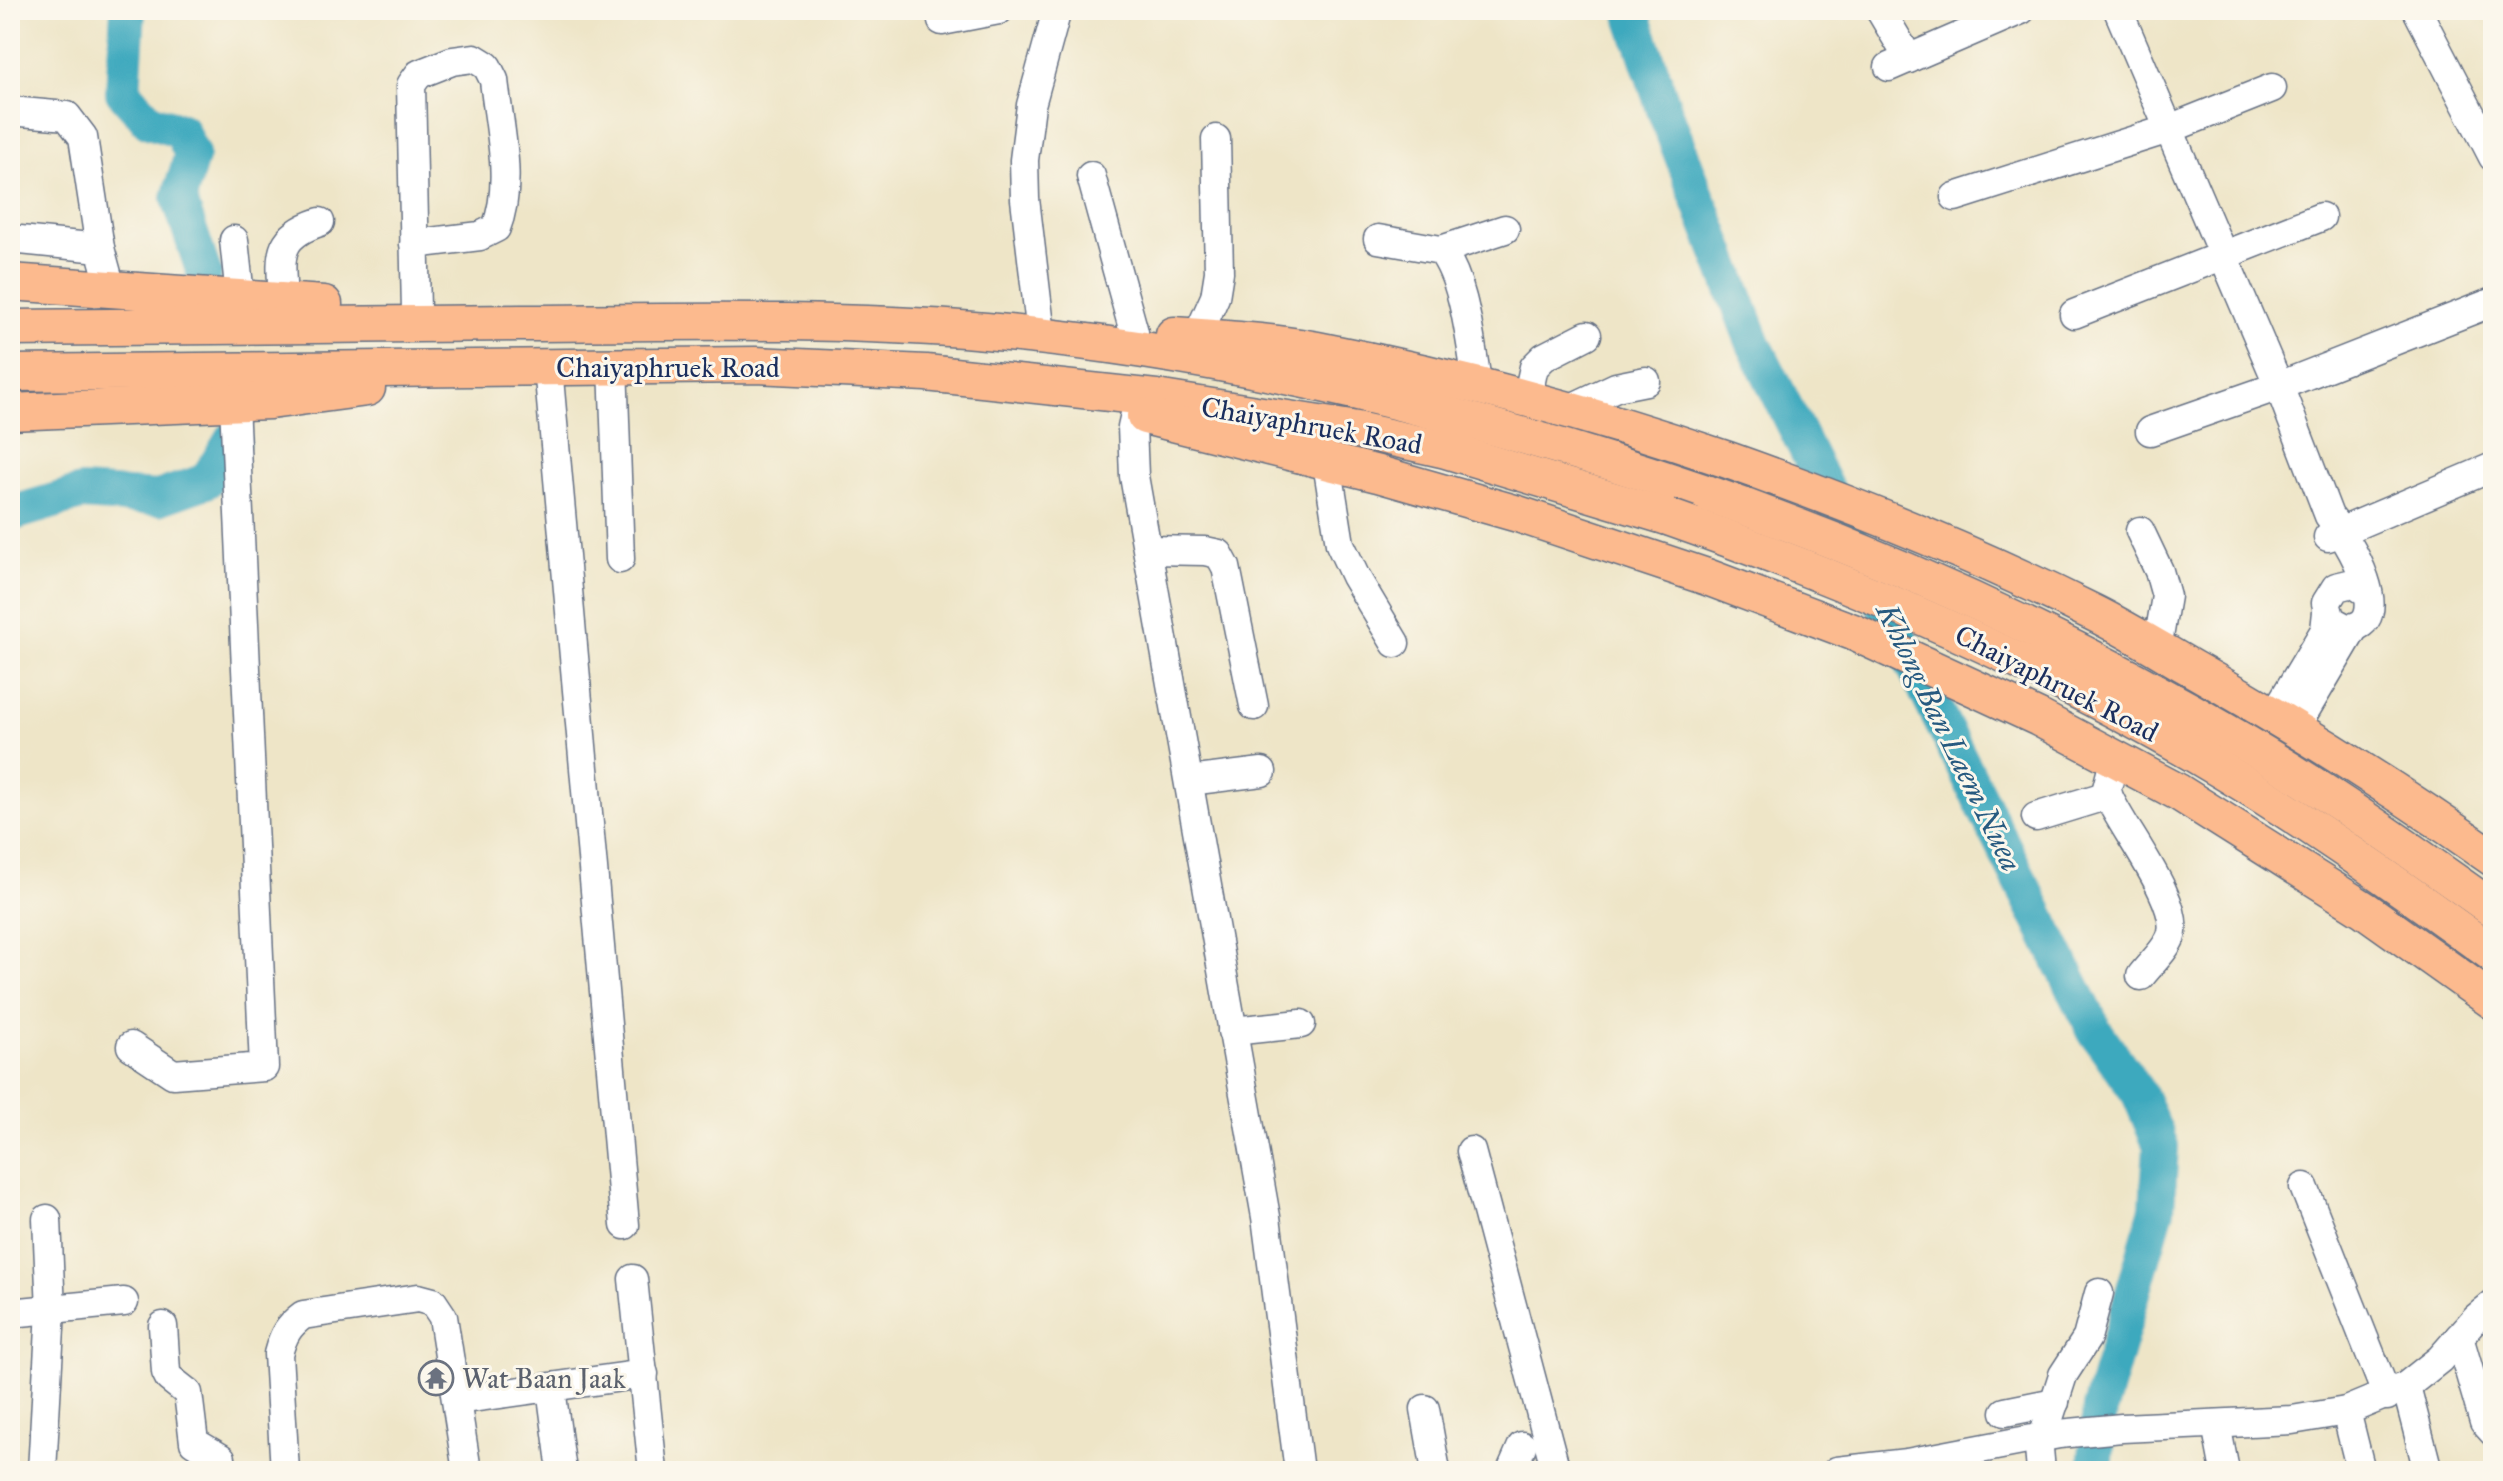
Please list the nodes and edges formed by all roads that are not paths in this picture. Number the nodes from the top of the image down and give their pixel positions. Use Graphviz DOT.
graph roads {
  1 [pos="999,10"];
  2 [pos="1057,10"];
  3 [pos="1880,10"];
  4 [pos="2021,10"];
  5 [pos="2118,10"];
  6 [pos="2417,10"];
  7 [pos="942,21"];
  8 [pos="2272,88"];
  9 [pos="10,111"];
  10 [pos="2169,129"];
  11 [pos="1216,139"];
  12 [pos="2493,157"];
  13 [pos="1091,176"];
  14 [pos="1955,197"];
  15 [pos="2321,217"];
  16 [pos="320,222"];
  17 [pos="1505,229"];
  18 [pos="10,239"];
  19 [pos="1378,239"];
  20 [pos="234,240"];
  21 [pos="414,244"];
  22 [pos="100,248"];
  23 [pos="1441,250"];
  24 [pos="2223,255"];
  25 [pos="10,275"];
  26 [pos="10,282"];
  27 [pos="111,288"];
  28 [pos="240,296"];
  29 [pos="283,300"];
  30 [pos="2493,302"];
  31 [pos="416,311"];
  32 [pos="2074,314"];
  33 [pos="521,323"];
  34 [pos="1040,326"];
  35 [pos="10,328"];
  36 [pos="989,331"];
  37 [pos="1134,332"];
  38 [pos="1587,335"];
  39 [pos="1197,337"];
  40 [pos="613,365"];
  41 [pos="536,367"];
  42 [pos="10,373"];
  43 [pos="1646,381"];
  44 [pos="1036,384"];
  45 [pos="1478,386"];
  46 [pos="2279,386"];
  47 [pos="1527,399"];
  48 [pos="234,403"];
  49 [pos="1567,410"];
  50 [pos="10,412"];
  51 [pos="1135,414"];
  52 [pos="2150,431"];
  53 [pos="1324,462"];
  54 [pos="2493,467"];
  55 [pos="2333,528"];
  56 [pos="2140,531"];
  57 [pos="1148,550"];
  58 [pos="620,559"];
  59 [pos="2368,593"];
  60 [pos="2332,600"];
  61 [pos="2354,628"];
  62 [pos="1395,643"];
  63 [pos="2157,649"];
  64 [pos="1254,706"];
  65 [pos="2285,722"];
  66 [pos="2115,757"];
  67 [pos="1262,772"];
  68 [pos="1189,781"];
  69 [pos="2108,795"];
  70 [pos="2416,804"];
  71 [pos="2036,817"];
  72 [pos="2493,858"];
  73 [pos="2493,909"];
  74 [pos="2365,910"];
  75 [pos="2493,954"];
  76 [pos="2141,976"];
  77 [pos="2493,1001"];
  78 [pos="1301,1024"];
  79 [pos="1232,1031"];
  80 [pos="131,1046"];
  81 [pos="1471,1151"];
  82 [pos="2304,1187"];
  83 [pos="47,1219"];
  84 [pos="625,1225"];
  85 [pos="633,1279"];
  86 [pos="2099,1293"];
  87 [pos="124,1302"];
  88 [pos="2493,1304"];
  89 [pos="51,1310"];
  90 [pos="10,1313"];
  91 [pos="163,1326"];
  92 [pos="2459,1337"];
  93 [pos="644,1374"];
  94 [pos="551,1388"];
  95 [pos="2397,1391"];
  96 [pos="457,1400"];
  97 [pos="2055,1402"];
  98 [pos="1425,1409"];
  99 [pos="2346,1411"];
  100 [pos="2005,1412"];
  101 [pos="2216,1424"];
  102 [pos="2493,1432"];
  103 [pos="2047,1436"];
  104 [pos="1908,1467"];
  105 [pos="42,1471"];
  106 [pos="222,1471"];
  107 [pos="285,1471"];
  108 [pos="467,1471"];
  109 [pos="562,1471"];
  110 [pos="653,1471"];
  111 [pos="1299,1471"];
  112 [pos="1436,1471"];
  113 [pos="1556,1471"];
  114 [pos="1837,1471"];
  115 [pos="2041,1471"];
  116 [pos="2225,1471"];
  117 [pos="2361,1471"];
  118 [pos="2428,1471"];
  1 -- 7 [label="street"];
  2 -- 34 [label="street"];
  3 -- 4 [label="street"];
  5 -- 10 [label="street"];
  6 -- 12 [label="street"];
  8 -- 10 [label="street"];
  9 -- 22 [label="street"];
  10 -- 14 [label="street"];
  10 -- 24 [label="street"];
  11 -- 39 [label="street"];
  13 -- 37 [label="street"];
  15 -- 24 [label="street"];
  16 -- 29 [label="street"];
  17 -- 23 [label="street"];
  18 -- 22 [label="street"];
  19 -- 23 [label="street"];
  20 -- 28 [label="street"];
  21 -- 21 [label="street"];
  21 -- 31 [label="street"];
  22 -- 27 [label="street"];
  23 -- 45 [label="street"];
  24 -- 32 [label="street"];
  24 -- 46 [label="street"];
  25 -- 26 [label="street"];
  26 -- 27 [label="main road"];
  27 -- 28 [label="main road"];
  28 -- 29 [label="main road"];
  29 -- 31 [label="main road"];
  30 -- 46 [label="street"];
  31 -- 33 [label="main road"];
  33 -- 35 [label="main road, Chaiyaphruek Road"];
  33 -- 36 [label="main road, Chaiyaphruek Road"];
  34 -- 36 [label="main road, Chaiyaphruek Road"];
  34 -- 37 [label="main road, Chaiyaphruek Road"];
  36 -- 73 [label="main road, Chaiyaphruek Road, bridge"];
  37 -- 39 [label="main road, Chaiyaphruek Road"];
  38 -- 47 [label="street"];
  39 -- 45 [label="main road, Chaiyaphruek Road"];
  40 -- 41 [label="main road, Chaiyaphruek Road"];
  40 -- 44 [label="main road, Chaiyaphruek Road"];
  40 -- 58 [label="street"];
  41 -- 42 [label="main road, Chaiyaphruek Road"];
  41 -- 48 [label="main road"];
  41 -- 84 [label="street"];
  43 -- 49 [label="street"];
  44 -- 51 [label="main road, Chaiyaphruek Road"];
  44 -- 75 [label="main road, Chaiyaphruek Road, bridge"];
  45 -- 47 [label="main road, Chaiyaphruek Road"];
  46 -- 52 [label="street"];
  46 -- 55 [label="street"];
  47 -- 49 [label="main road, Chaiyaphruek Road"];
  48 -- 50 [label="main road"];
  48 -- 80 [label="street"];
  49 -- 63 [label="main road, Chaiyaphruek Road"];
  51 -- 53 [label="main road, Chaiyaphruek Road"];
  51 -- 57 [label="street"];
  53 -- 62 [label="street"];
  53 -- 66 [label="main road, Chaiyaphruek Road"];
  54 -- 55 [label="street"];
  55 -- 59 [label="street"];
  55 -- 60 [label="street"];
  56 -- 63 [label="street"];
  57 -- 64 [label="street"];
  57 -- 68 [label="street"];
  59 -- 60 [label="street"];
  59 -- 61 [label="street"];
  60 -- 61 [label="street"];
  60 -- 65 [label="street"];
  61 -- 65 [label="street"];
  63 -- 65 [label="main road, Chaiyaphruek Road"];
  65 -- 70 [label="main road, Chaiyaphruek Road"];
  66 -- 69 [label="street"];
  66 -- 74 [label="main road, Chaiyaphruek Road"];
  67 -- 68 [label="street"];
  68 -- 79 [label="street"];
  69 -- 71 [label="street"];
  69 -- 76 [label="street"];
  70 -- 72 [label="main road, Chaiyaphruek Road"];
  70 -- 74 [label="main road"];
  74 -- 77 [label="main road, Chaiyaphruek Road"];
  78 -- 79 [label="street"];
  79 -- 111 [label="street"];
  81 -- 113 [label="street"];
  82 -- 95 [label="street"];
  83 -- 89 [label="street"];
  85 -- 93 [label="street"];
  86 -- 97 [label="street"];
  87 -- 89 [label="street"];
  88 -- 92 [label="street"];
  89 -- 90 [label="street"];
  89 -- 105 [label="street"];
  91 -- 106 [label="street"];
  92 -- 95 [label="street"];
  92 -- 102 [label="street"];
  93 -- 94 [label="street"];
  93 -- 110 [label="street"];
  94 -- 96 [label="street"];
  94 -- 109 [label="street"];
  95 -- 99 [label="street"];
  95 -- 118 [label="street"];
  96 -- 107 [label="street"];
  96 -- 108 [label="street"];
  97 -- 100 [label="street"];
  97 -- 103 [label="street"];
  98 -- 112 [label="street"];
  99 -- 101 [label="street"];
  99 -- 117 [label="street"];
  101 -- 103 [label="street"];
  101 -- 116 [label="street"];
  103 -- 104 [label="street"];
  103 -- 115 [label="street"];
  104 -- 114 [label="street"];
}
